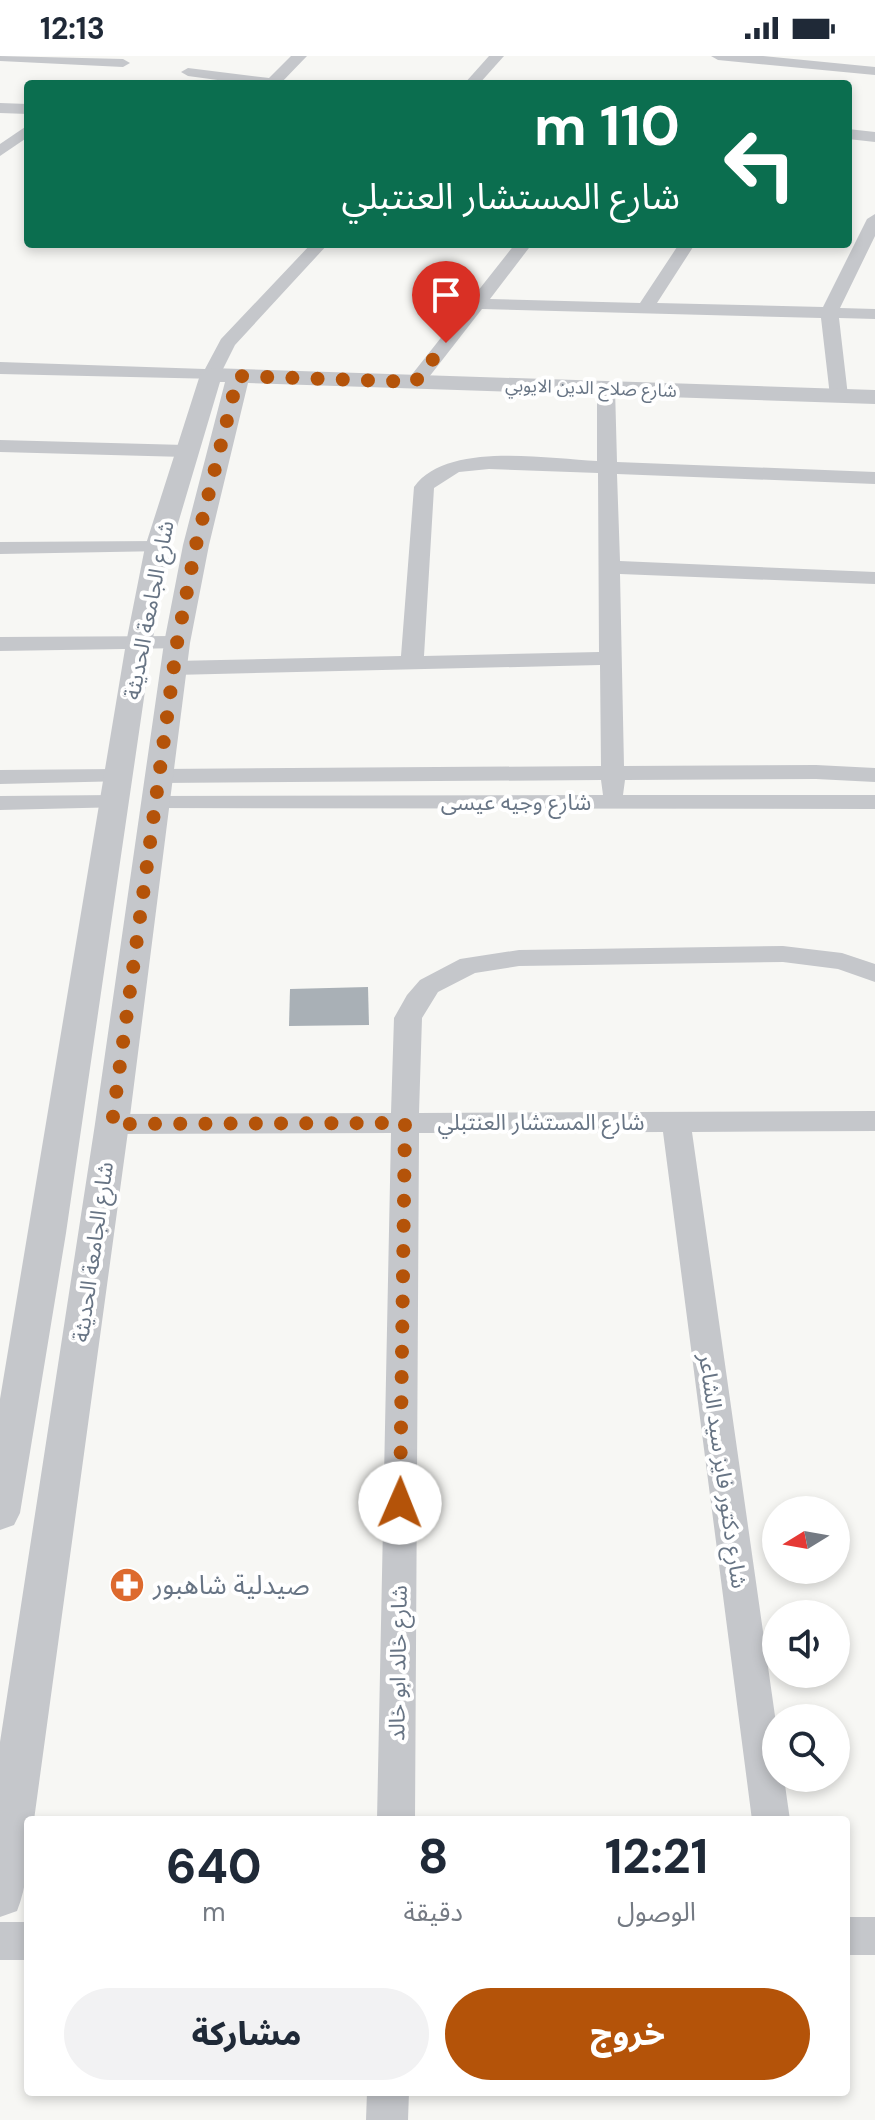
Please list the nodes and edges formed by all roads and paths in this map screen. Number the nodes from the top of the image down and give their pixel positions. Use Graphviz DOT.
graph roads {
  1 [pos="300,56"];
  2 [pos="497,56"];
  3 [pos="718,56"];
  4 [pos="0,57"];
  5 [pos="129,60"];
  6 [pos="875,71"];
  7 [pos="188,72"];
  8 [pos="103,77"];
  9 [pos="245,80"];
  10 [pos="275,80"];
  11 [pos="475,80"];
  12 [pos="0,108"];
  13 [pos="24,109"];
  14 [pos="24,133"];
  15 [pos="852,134"];
  16 [pos="875,137"];
  17 [pos="0,151"];
  18 [pos="875,219"];
  19 [pos="316,248"];
  20 [pos="521,248"];
  21 [pos="684,248"];
  22 [pos="477,304"];
  23 [pos="645,308"];
  24 [pos="829,313"];
  25 [pos="875,314"];
  26 [pos="227,343"];
  27 [pos="0,368"];
  28 [pos="224,375"];
  29 [pos="415,382"];
  30 [pos="606,388"];
  31 [pos="839,396"];
  32 [pos="875,397"];
  33 [pos="0,446"];
  34 [pos="185,451"];
  35 [pos="607,468"];
  36 [pos="875,478"];
  37 [pos="158,547"];
  38 [pos="0,548"];
  39 [pos="608,567"];
  40 [pos="875,578"];
  41 [pos="139,643"];
  42 [pos="0,644"];
  43 [pos="175,655"];
  44 [pos="610,658"];
  45 [pos="412,662"];
  46 [pos="613,774"];
  47 [pos="875,775"];
  48 [pos="0,777"];
  49 [pos="117,789"];
  50 [pos="158,790"];
  51 [pos="613,801"];
  52 [pos="875,802"];
  53 [pos="0,803"];
  54 [pos="875,973"];
  55 [pos="875,1121"];
  56 [pos="676,1122"];
  57 [pos="405,1123"];
  58 [pos="112,1124"];
  59 [pos="48,1233"];
  60 [pos="95,1235"];
  61 [pos="10,1396"];
  62 [pos="0,1513"];
  63 [pos="396,1816"];
  64 [pos="770,1816"];
  65 [pos="0,1895"];
  66 [pos="850,1936"];
  67 [pos="875,1936"];
  68 [pos="0,1941"];
  69 [pos="24,1941"];
  70 [pos="388,2096"];
  71 [pos="387,2120"];
  1 -- 10 [label="street"];
  2 -- 11 [label="street"];
  3 -- 6 [label="street"];
  4 -- 5 [label="street"];
  5 -- 8 [label="street"];
  7 -- 9 [label="street"];
  12 -- 13 [label="street"];
  14 -- 17 [label="street"];
  15 -- 16 [label="street"];
  18 -- 24 [label="street"];
  19 -- 26 [label="street"];
  20 -- 22 [label="street"];
  21 -- 23 [label="street"];
  22 -- 23 [label="street"];
  22 -- 29 [label="street"];
  23 -- 24 [label="street"];
  24 -- 25 [label="street"];
  24 -- 31 [label="street"];
  26 -- 28 [label="street"];
  26 -- 28 [label="street"];
  27 -- 28 [label="street"];
  28 -- 29 [label="street, شارع صلاح الدين الايوبي"];
  28 -- 34 [label="street, شارع الجامعة الحديثة"];
  28 -- 43 [label="street, شارع الجامعة الحديثة"];
  29 -- 30 [label="street, شارع صلاح الدين الايوبي"];
  30 -- 31 [label="street, شارع صلاح الدين الايوبي"];
  30 -- 35 [label="street"];
  31 -- 32 [label="street, شارع صلاح الدين الايوبي"];
  33 -- 34 [label="street"];
  34 -- 37 [label="street, شارع الجامعة الحديثة"];
  35 -- 36 [label="street"];
  35 -- 39 [label="street"];
  35 -- 45 [label="street"];
  37 -- 38 [label="street"];
  37 -- 41 [label="street, شارع الجامعة الحديثة"];
  39 -- 40 [label="street"];
  39 -- 44 [label="street"];
  41 -- 42 [label="street"];
  41 -- 43 [label="street"];
  41 -- 49 [label="street, شارع الجامعة الحديثة"];
  43 -- 45 [label="street"];
  43 -- 50 [label="street, شارع الجامعة الحديثة"];
  44 -- 45 [label="street"];
  44 -- 46 [label="street"];
  46 -- 47 [label="street, شارع وجيه عيسى"];
  46 -- 50 [label="street, شارع وجيه عيسى"];
  46 -- 51 [label="street"];
  48 -- 49 [label="street"];
  49 -- 53 [label="street"];
  49 -- 59 [label="street, شارع الجامعة الحديثة"];
  50 -- 51 [label="street, شارع وجيه عيسى"];
  50 -- 58 [label="street, شارع الجامعة الحديثة"];
  51 -- 52 [label="street, شارع وجيه عيسى"];
  54 -- 57 [label="street, شارع خالد ابو خالد"];
  55 -- 56 [label="street, شارع المستشار العنتبلي"];
  56 -- 57 [label="street, شارع المستشار العنتبلي"];
  56 -- 64 [label="street, شارع دكتور فايز سيد الشاعر"];
  57 -- 58 [label="street, شارع المستشار العنتبلي"];
  57 -- 63 [label="street, شارع خالد ابو خالد"];
  58 -- 60 [label="street, شارع الجامعة الحديثة"];
  59 -- 60 [label="street"];
  59 -- 61 [label="street, شارع الجامعة الحديثة"];
  60 -- 65 [label="street, شارع الجامعة الحديثة"];
  61 -- 62 [label="street, شارع الجامعة الحديثة"];
  66 -- 67 [label="street"];
  68 -- 69 [label="street"];
  70 -- 71 [label="street"];
}
